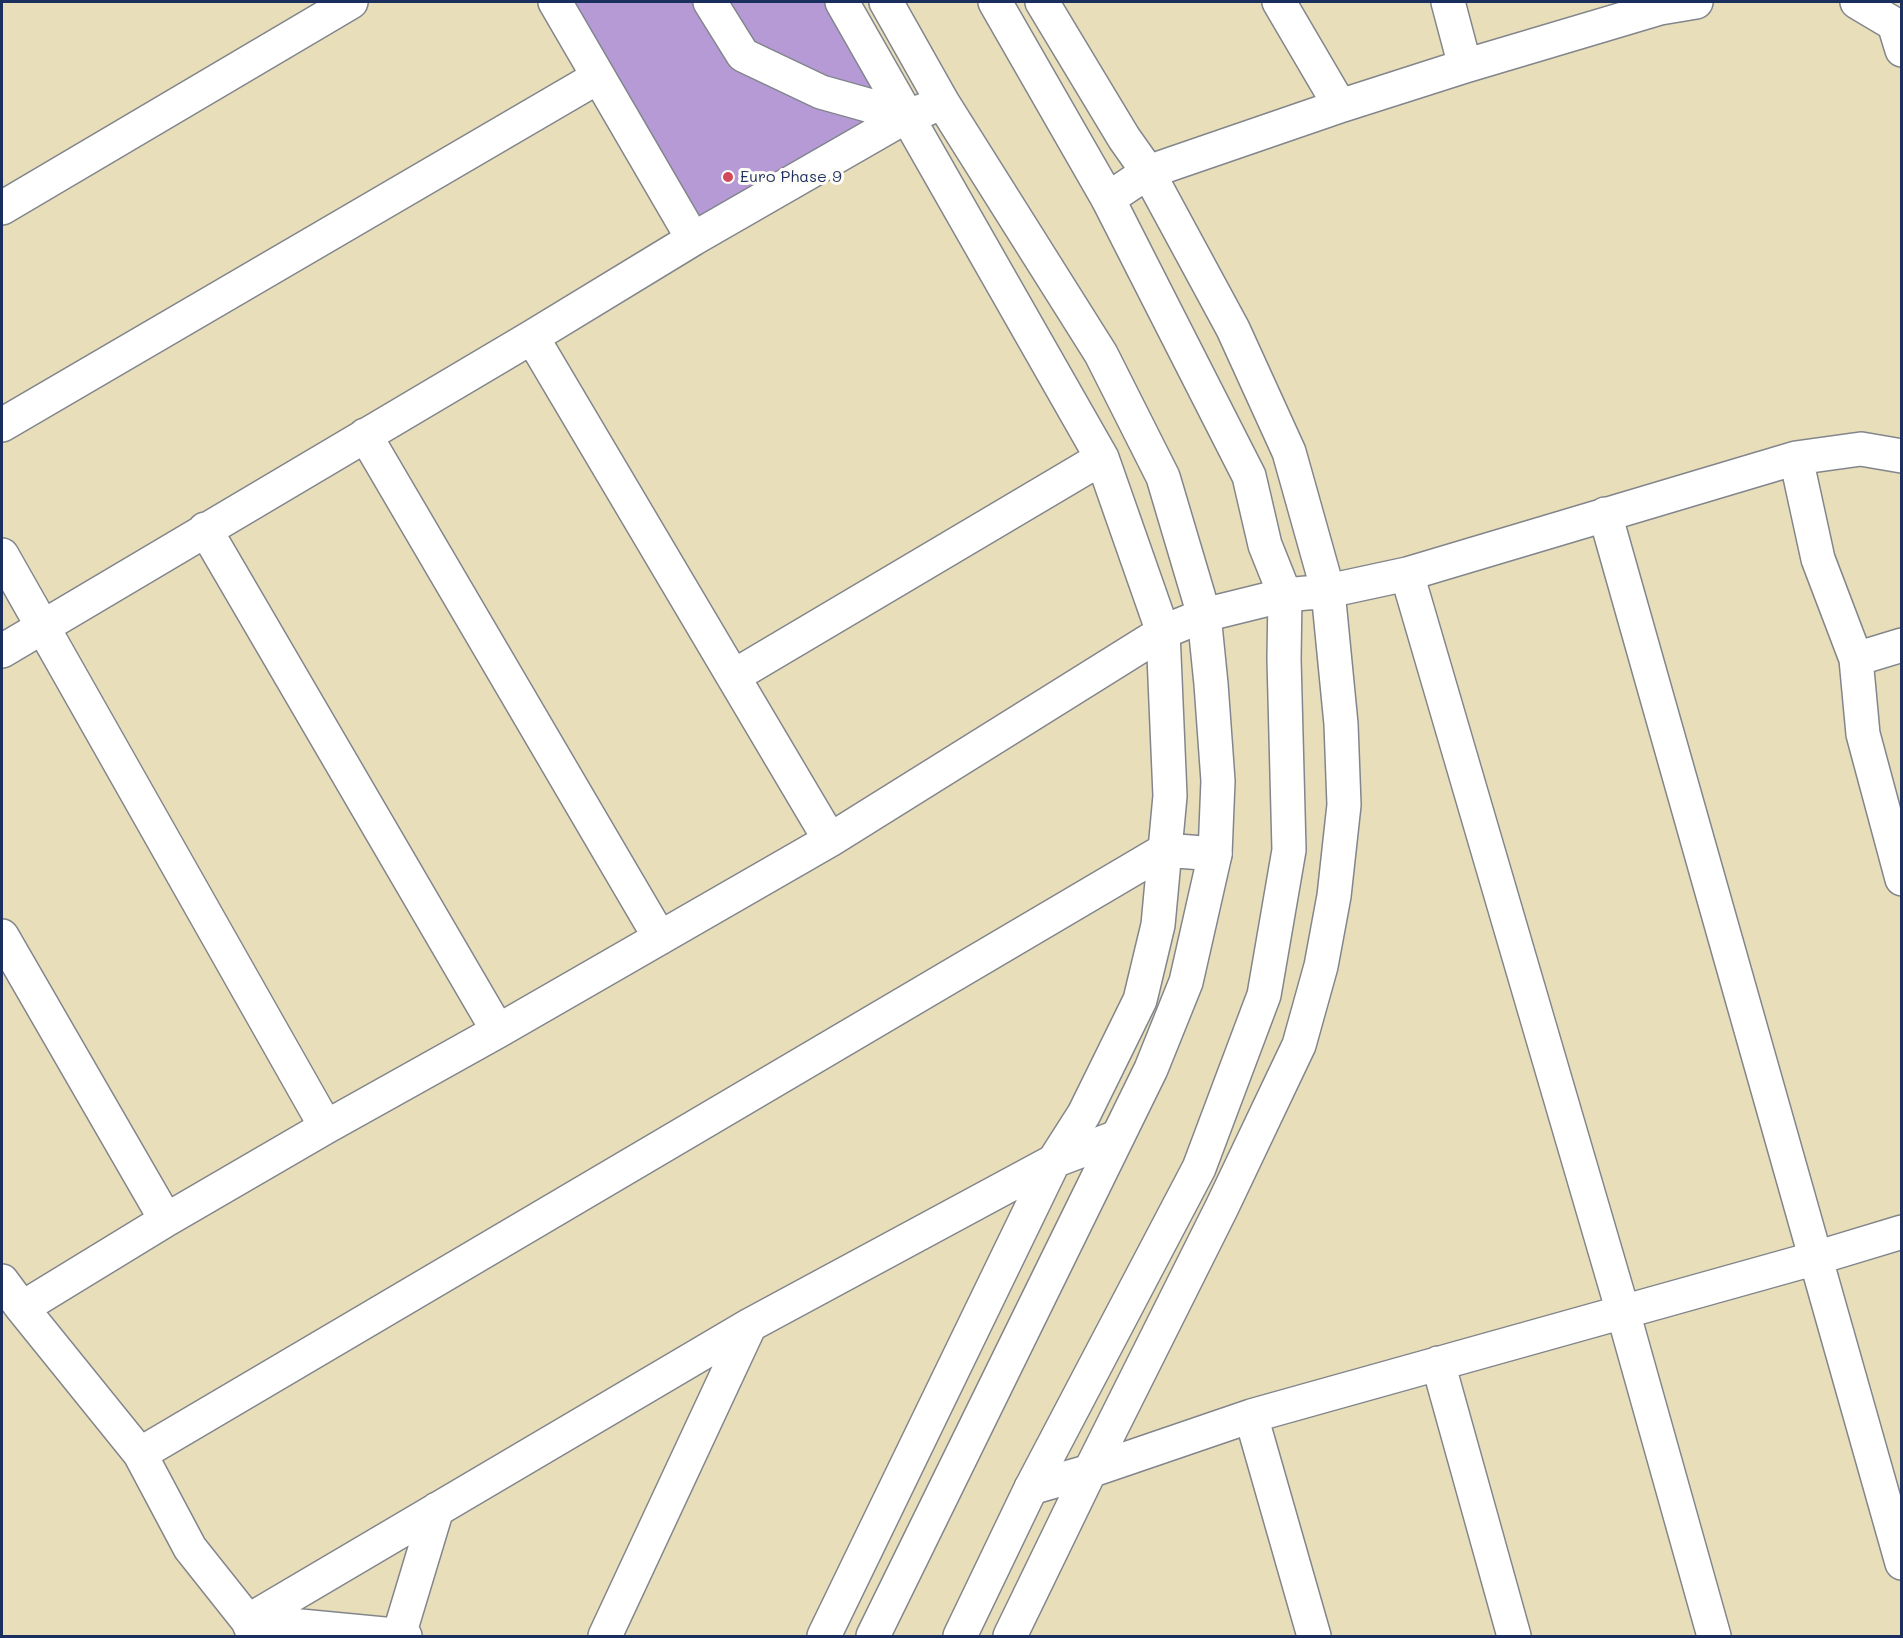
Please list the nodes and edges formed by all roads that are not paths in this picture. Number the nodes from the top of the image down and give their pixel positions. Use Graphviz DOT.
graph roads {
  1 [pos="351,2"];
  2 [pos="555,2"];
  3 [pos="710,2"];
  4 [pos="842,2"];
  5 [pos="886,2"];
  6 [pos="995,2"];
  7 [pos="1042,2"];
  8 [pos="1279,2"];
  9 [pos="1448,2"];
  10 [pos="1696,2"];
  11 [pos="1857,2"];
  12 [pos="1659,5"];
  13 [pos="1899,32"];
  14 [pos="1465,66"];
  15 [pos="598,77"];
  16 [pos="943,103"];
  17 [pos="1340,106"];
  18 [pos="907,116"];
  19 [pos="1148,172"];
  20 [pos="1108,199"];
  21 [pos="2,208"];
  22 [pos="693,239"];
  23 [pos="532,337"];
  24 [pos="2,425"];
  25 [pos="365,435"];
  26 [pos="1902,456"];
  27 [pos="1102,458"];
  28 [pos="1796,458"];
  29 [pos="1605,514"];
  30 [pos="205,529"];
  31 [pos="2,555"];
  32 [pos="1407,574"];
  33 [pos="1328,591"];
  34 [pos="1285,595"];
  35 [pos="1204,615"];
  36 [pos="42,628"];
  37 [pos="1163,632"];
  38 [pos="1902,645"];
  39 [pos="2,651"];
  40 [pos="1856,659"];
  41 [pos="734,676"];
  42 [pos="830,840"];
  43 [pos="1165,850"];
  44 [pos="1215,854"];
  45 [pos="1902,879"];
  46 [pos="2,936"];
  47 [pos="660,938"];
  48 [pos="498,1031"];
  49 [pos="326,1127"];
  50 [pos="1117,1137"];
  51 [pos="1054,1161"];
  52 [pos="166,1220"];
  53 [pos="1902,1232"];
  54 [pos="1816,1258"];
  55 [pos="2,1281"];
  56 [pos="22,1308"];
  57 [pos="1623,1311"];
  58 [pos="750,1325"];
  59 [pos="1438,1363"];
  60 [pos="1251,1416"];
  61 [pos="140,1454"];
  62 [pos="1090,1471"];
  63 [pos="1031,1488"];
  64 [pos="437,1509"];
  65 [pos="1902,1563"];
  66 [pos="251,1629"];
  67 [pos="402,1636"];
  68 [pos="605,1636"];
  69 [pos="824,1636"];
  70 [pos="873,1636"];
  71 [pos="960,1636"];
  72 [pos="1010,1636"];
  73 [pos="1314,1636"];
  74 [pos="1514,1636"];
  75 [pos="1714,1636"];
  1 -- 21 [label="street"];
  2 -- 15 [label="street"];
  3 -- 18 [label="street"];
  4 -- 18 [label="street"];
  5 -- 16 [label="street"];
  6 -- 20 [label="street"];
  7 -- 19 [label="street"];
  8 -- 17 [label="street"];
  9 -- 14 [label="street"];
  10 -- 12 [label="street"];
  11 -- 13 [label="street"];
  12 -- 14 [label="street"];
  14 -- 17 [label="street"];
  15 -- 22 [label="street"];
  15 -- 24 [label="street"];
  16 -- 18 [label="street"];
  16 -- 35 [label="street"];
  17 -- 19 [label="street"];
  18 -- 22 [label="street"];
  18 -- 27 [label="street"];
  19 -- 20 [label="street"];
  19 -- 33 [label="street"];
  20 -- 34 [label="street"];
  22 -- 23 [label="street"];
  23 -- 25 [label="street"];
  23 -- 41 [label="street"];
  25 -- 30 [label="street"];
  25 -- 47 [label="street"];
  26 -- 28 [label="street"];
  27 -- 37 [label="street"];
  27 -- 41 [label="street"];
  28 -- 29 [label="street"];
  28 -- 40 [label="street"];
  29 -- 32 [label="street"];
  29 -- 54 [label="street"];
  30 -- 36 [label="street"];
  30 -- 48 [label="street"];
  31 -- 36 [label="street"];
  32 -- 33 [label="street"];
  32 -- 57 [label="street"];
  33 -- 34 [label="street"];
  33 -- 62 [label="street"];
  34 -- 35 [label="street"];
  34 -- 63 [label="street"];
  35 -- 37 [label="street"];
  35 -- 44 [label="street"];
  36 -- 39 [label="street"];
  36 -- 49 [label="street"];
  37 -- 42 [label="street"];
  37 -- 43 [label="street"];
  38 -- 40 [label="street"];
  40 -- 45 [label="street"];
  41 -- 42 [label="street"];
  42 -- 47 [label="street"];
  43 -- 44 [label="street"];
  43 -- 51 [label="street"];
  43 -- 61 [label="street"];
  44 -- 50 [label="street"];
  46 -- 52 [label="street"];
  47 -- 48 [label="street"];
  48 -- 49 [label="street"];
  49 -- 52 [label="street"];
  50 -- 51 [label="street"];
  50 -- 70 [label="street"];
  51 -- 58 [label="street"];
  51 -- 69 [label="street"];
  52 -- 56 [label="street"];
  53 -- 54 [label="street"];
  54 -- 57 [label="street"];
  54 -- 65 [label="street"];
  55 -- 56 [label="street"];
  56 -- 61 [label="street"];
  57 -- 59 [label="street"];
  57 -- 75 [label="street"];
  58 -- 64 [label="street"];
  58 -- 68 [label="street"];
  59 -- 60 [label="street"];
  59 -- 74 [label="street"];
  60 -- 62 [label="street"];
  60 -- 73 [label="street"];
  61 -- 66 [label="street"];
  62 -- 63 [label="street"];
  62 -- 72 [label="street"];
  63 -- 71 [label="street"];
  64 -- 66 [label="street"];
  64 -- 67 [label="street"];
  66 -- 67 [label="street"];
}
